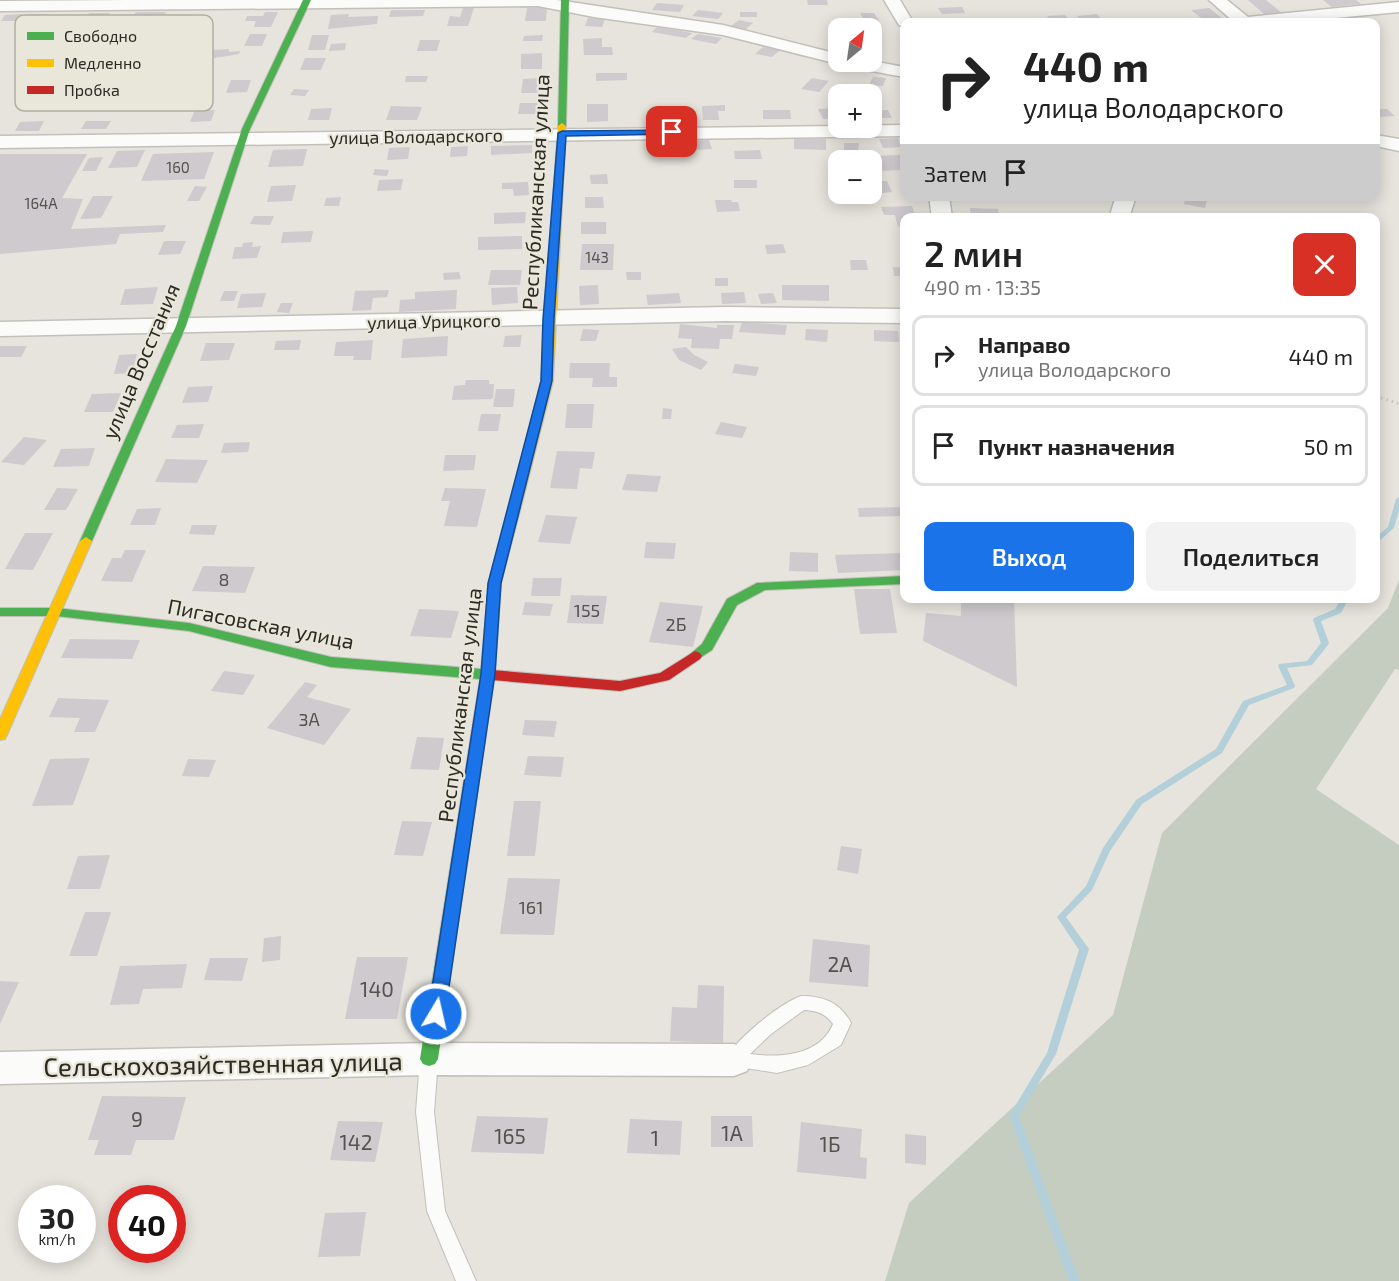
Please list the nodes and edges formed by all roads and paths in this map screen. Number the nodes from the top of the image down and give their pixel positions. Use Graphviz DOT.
graph roads {
  1 [pos="892,0"];
  2 [pos="1217,0"];
  3 [pos="307,1"];
  4 [pos="81,2"];
  5 [pos="565,3"];
  6 [pos="0,6"];
  7 [pos="1399,7"];
  8 [pos="902,18"];
  9 [pos="1238,18"];
  10 [pos="1289,18"];
  11 [pos="828,56"];
  12 [pos="882,68"];
  13 [pos="900,71"];
  14 [pos="900,131"];
  15 [pos="1380,131"];
  16 [pos="562,133"];
  17 [pos="1399,133"];
  18 [pos="243,138"];
  19 [pos="0,142"];
  20 [pos="1380,142"];
  21 [pos="1399,145"];
  22 [pos="900,316"];
  23 [pos="549,319"];
  24 [pos="181,326"];
  25 [pos="0,329"];
  26 [pos="1380,397"];
  27 [pos="1399,404"];
  28 [pos="900,580"];
  29 [pos="0,612"];
  30 [pos="56,612"];
  31 [pos="488,674"];
  32 [pos="0,735"];
  33 [pos="429,1059"];
  34 [pos="734,1060"];
  35 [pos="0,1068"];
  36 [pos="466,1281"];
  1 -- 8 [label="street"];
  2 -- 9 [label="street"];
  3 -- 4 [label="street"];
  3 -- 5 [label="street"];
  3 -- 18 [label="street, улица Восстания"];
  4 -- 6 [label="street"];
  5 -- 11 [label="street"];
  5 -- 16 [label="street, Республиканская улица"];
  7 -- 10 [label="street"];
  12 -- 13 [label="street"];
  14 -- 16 [label="street, улица Володарского"];
  15 -- 17 [label="street"];
  16 -- 18 [label="street, улица Володарского"];
  16 -- 23 [label="street, Республиканская улица"];
  18 -- 19 [label="street, улица Володарского"];
  18 -- 24 [label="street, улица Восстания"];
  20 -- 21 [label="street"];
  22 -- 23 [label="street, улица Урицкого"];
  23 -- 24 [label="street, улица Урицкого"];
  23 -- 31 [label="street, Республиканская улица"];
  24 -- 25 [label="street, улица Урицкого"];
  24 -- 30 [label="street, улица Восстания"];
  26 -- 27 [label="path"];
  28 -- 31 [label="street, Пигасовская улица"];
  29 -- 30 [label="street, Пигасовская улица"];
  30 -- 31 [label="street, Пигасовская улица"];
  30 -- 32 [label="street, улица Восстания"];
  31 -- 33 [label="street, Республиканская улица"];
  33 -- 34 [label="street, Сельскохозяйственная улица"];
  33 -- 35 [label="street, Сельскохозяйственная улица"];
  33 -- 36 [label="lane"];
  34 -- 34 [label="lane"];
}
